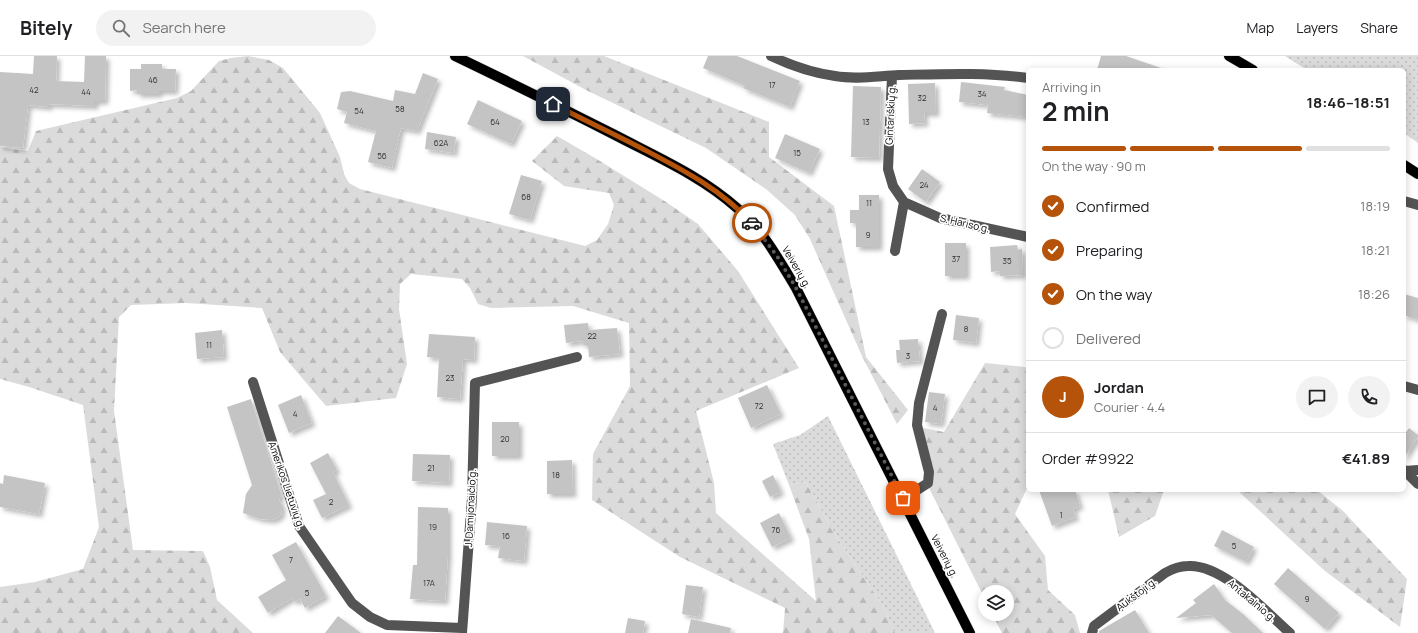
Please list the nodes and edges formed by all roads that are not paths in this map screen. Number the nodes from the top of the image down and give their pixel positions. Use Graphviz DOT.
graph roads {
  1 [pos="455,56"];
  2 [pos="771,56"];
  3 [pos="1229,56"];
  4 [pos="1250,68"];
  5 [pos="892,76"];
  6 [pos="1026,78"];
  7 [pos="1406,166"];
  8 [pos="1418,174"];
  9 [pos="904,202"];
  10 [pos="1406,202"];
  11 [pos="1418,206"];
  12 [pos="1026,238"];
  13 [pos="895,251"];
  14 [pos="942,314"];
  15 [pos="577,357"];
  16 [pos="253,382"];
  17 [pos="1406,387"];
  18 [pos="1418,390"];
  19 [pos="1418,470"];
  20 [pos="1406,471"];
  21 [pos="1406,473"];
  22 [pos="1418,484"];
  23 [pos="903,498"];
  24 [pos="1188,566"];
  25 [pos="462,631"];
  26 [pos="970,633"];
  27 [pos="1092,633"];
  28 [pos="1290,633"];
  1 -- 23 [label="main road, Veiverių g."];
  2 -- 5 [label="street, Gintariškių g."];
  3 -- 4 [label="main road"];
  5 -- 6 [label="street"];
  5 -- 9 [label="street, Gintariškių g."];
  7 -- 8 [label="main road"];
  9 -- 12 [label="street, S. Hariso g."];
  9 -- 13 [label="street"];
  10 -- 11 [label="street"];
  14 -- 23 [label="street"];
  15 -- 25 [label="street, J. Damijonaičio g."];
  16 -- 25 [label="street, Amerikos Lietuvių g."];
  17 -- 18 [label="street"];
  19 -- 20 [label="street"];
  21 -- 22 [label="street"];
  23 -- 26 [label="main road, Veiverių g."];
  24 -- 27 [label="street, Aukštoji g."];
  24 -- 28 [label="street, Antakalnio g."];
}
